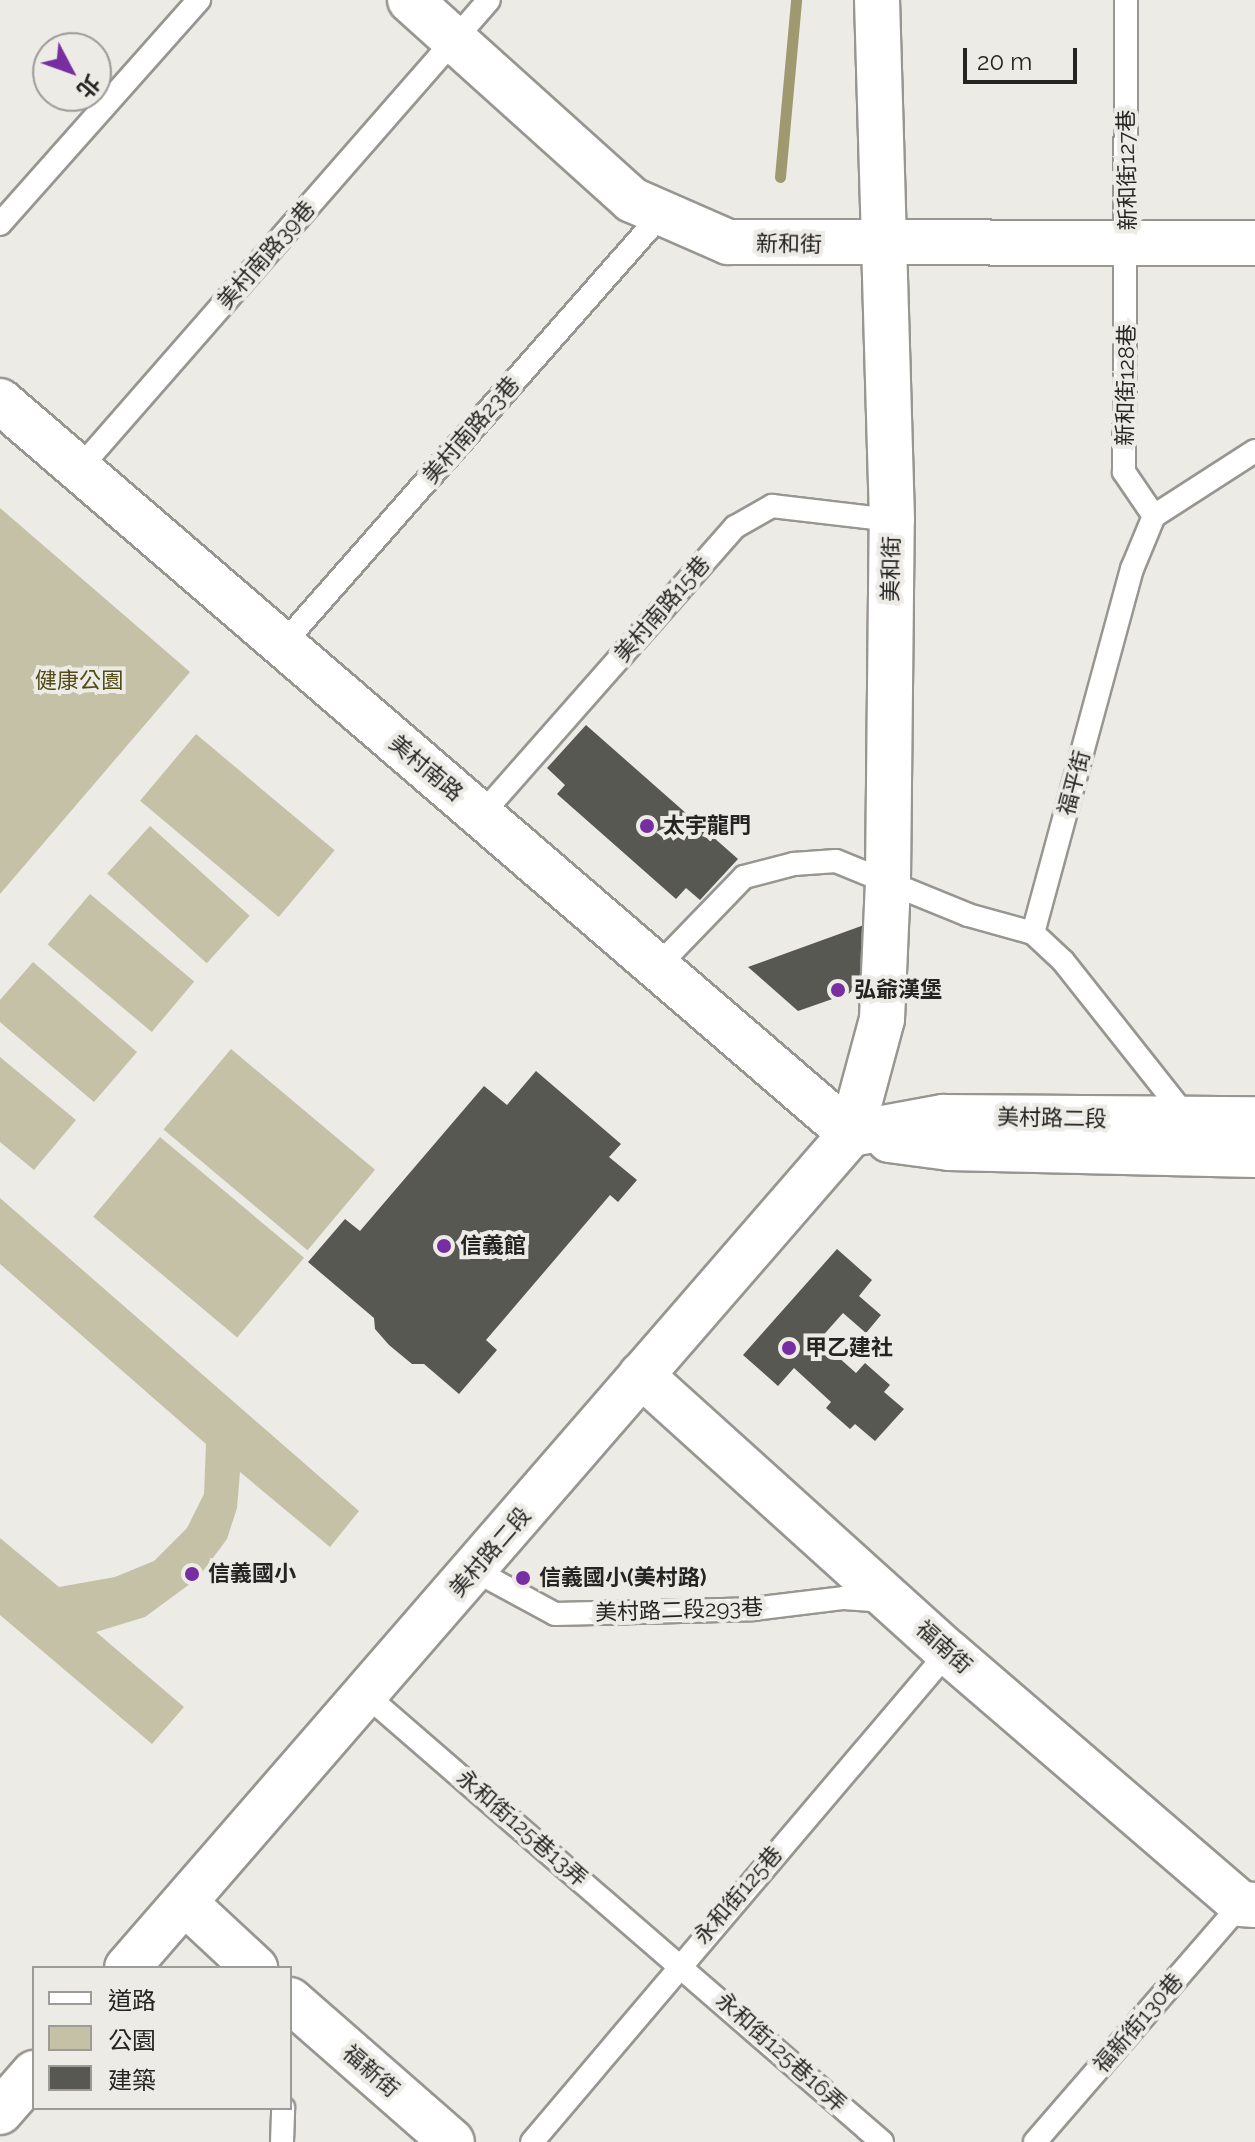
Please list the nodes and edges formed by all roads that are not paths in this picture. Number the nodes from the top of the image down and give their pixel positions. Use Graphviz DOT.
graph roads {
  1 [pos="199,0"];
  2 [pos="410,0"];
  3 [pos="489,0"];
  4 [pos="877,0"];
  5 [pos="1126,0"];
  6 [pos="453,40"];
  7 [pos="660,216"];
  8 [pos="0,224"];
  9 [pos="1255,243"];
  10 [pos="1128,244"];
  11 [pos="880,246"];
  12 [pos="0,401"];
  13 [pos="1255,451"];
  14 [pos="78,470"];
  15 [pos="1154,516"];
  16 [pos="892,520"];
  17 [pos="282,645"];
  18 [pos="481,815"];
  19 [pos="888,879"];
  20 [pos="1033,933"];
  21 [pos="657,967"];
  22 [pos="1255,1119"];
  23 [pos="1189,1120"];
  24 [pos="851,1134"];
  25 [pos="1255,1155"];
  26 [pos="641,1375"];
  27 [pos="474,1570"];
  28 [pos="895,1602"];
  29 [pos="948,1652"];
  30 [pos="365,1694"];
  31 [pos="185,1903"];
  32 [pos="1248,1904"];
  33 [pos="679,1962"];
  34 [pos="129,1966"];
  35 [pos="253,1966"];
  36 [pos="292,2002"];
  37 [pos="32,2075"];
  38 [pos="283,2110"];
  39 [pos="0,2112"];
  40 [pos="282,2142"];
  41 [pos="452,2142"];
  42 [pos="532,2142"];
  43 [pos="882,2142"];
  44 [pos="1035,2142"];
  1 -- 8 [label="lane"];
  2 -- 6 [label="street, 新和街"];
  3 -- 6 [label="lane, 美村南路39巷"];
  4 -- 11 [label="street, 美和街"];
  5 -- 10 [label="lane, 新和街127巷"];
  6 -- 7 [label="street, 新和街"];
  6 -- 14 [label="lane, 美村南路39巷"];
  7 -- 11 [label="street, 新和街"];
  7 -- 17 [label="lane, 美村南路23巷"];
  9 -- 10 [label="street, 新和街"];
  10 -- 11 [label="street, 新和街"];
  10 -- 15 [label="lane, 新和街128巷"];
  11 -- 16 [label="street, 美和街"];
  12 -- 14 [label="street, 美村南路"];
  13 -- 15 [label="lane"];
  14 -- 17 [label="street, 美村南路"];
  15 -- 20 [label="lane, 福平街"];
  16 -- 18 [label="lane, 美村南路15巷"];
  16 -- 19 [label="street, 美和街"];
  17 -- 18 [label="street, 美村南路"];
  18 -- 21 [label="street, 美村南路"];
  19 -- 20 [label="lane"];
  19 -- 21 [label="lane"];
  19 -- 24 [label="street, 美和街"];
  20 -- 23 [label="lane"];
  21 -- 24 [label="street, 美村南路"];
  22 -- 23 [label="street, 美村路二段"];
  23 -- 24 [label="street, 美村路二段"];
  24 -- 25 [label="street, 美村路二段"];
  24 -- 26 [label="street, 美村路二段"];
  26 -- 27 [label="street, 美村路二段"];
  26 -- 28 [label="street, 福南街"];
  27 -- 28 [label="lane, 美村路二段293巷"];
  27 -- 30 [label="street, 美村路二段"];
  28 -- 29 [label="street, 福南街"];
  29 -- 32 [label="street, 福南街"];
  29 -- 33 [label="lane, 永和街125巷"];
  30 -- 31 [label="street, 美村路二段"];
  30 -- 33 [label="lane, 永和街125巷13弄"];
  31 -- 34 [label="street, 美村路二段"];
  31 -- 35 [label="street"];
  32 -- 44 [label="lane, 福新街130巷"];
  33 -- 42 [label="lane, 永和街125巷"];
  33 -- 43 [label="lane, 永和街125巷16弄"];
  36 -- 41 [label="street, 福新街"];
  37 -- 39 [label="street"];
  38 -- 40 [label="lane"];
}
